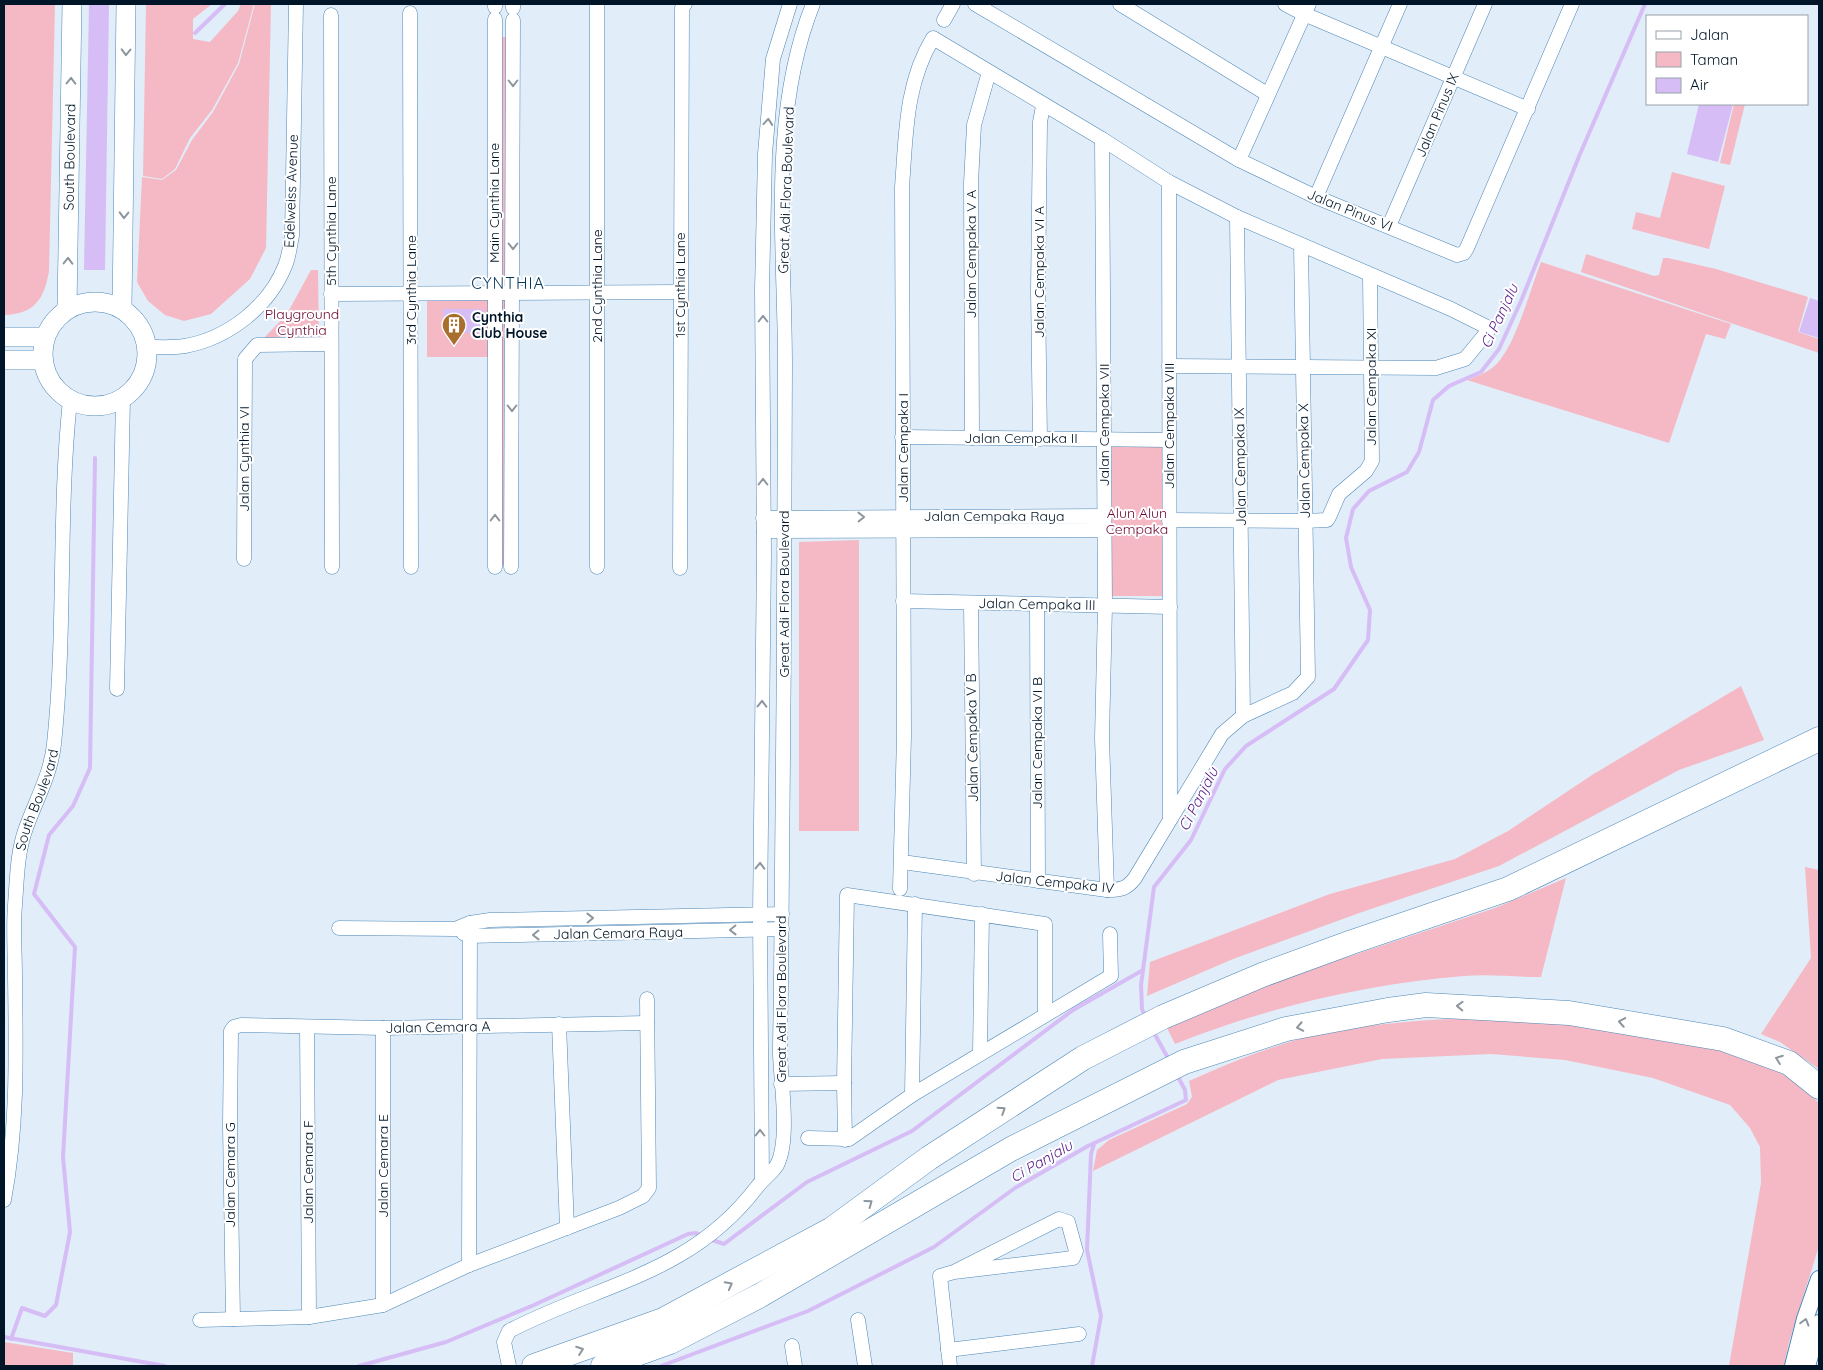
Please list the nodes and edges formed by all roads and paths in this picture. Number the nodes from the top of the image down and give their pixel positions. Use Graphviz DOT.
graph roads {
  1 [pos="72,4"];
  2 [pos="126,4"];
  3 [pos="296,4"];
  4 [pos="597,4"];
  5 [pos="685,4"];
  6 [pos="790,4"];
  7 [pos="813,4"];
  8 [pos="954,4"];
  9 [pos="975,4"];
  10 [pos="1120,4"];
  11 [pos="1284,4"];
  12 [pos="1400,4"];
  13 [pos="1486,4"];
  14 [pos="1572,4"];
  15 [pos="1307,9"];
  16 [pos="495,10"];
  17 [pos="513,10"];
  18 [pos="410,13"];
  19 [pos="331,15"];
  20 [pos="944,20"];
  21 [pos="1382,46"];
  22 [pos="989,72"];
  23 [pos="1453,78"];
  24 [pos="1267,94"];
  25 [pos="1043,106"];
  26 [pos="1528,108"];
  27 [pos="1102,139"];
  28 [pos="764,154"];
  29 [pos="785,154"];
  30 [pos="1239,160"];
  31 [pos="1169,182"];
  32 [pos="1316,197"];
  33 [pos="1237,217"];
  34 [pos="1389,226"];
  35 [pos="1301,245"];
  36 [pos="1370,276"];
  37 [pos="596,292"];
  38 [pos="680,292"];
  39 [pos="411,293"];
  40 [pos="494,293"];
  41 [pos="513,293"];
  42 [pos="331,294"];
  43 [pos="122,309"];
  44 [pos="67,310"];
  45 [pos="4,337"];
  46 [pos="45,337"];
  47 [pos="331,344"];
  48 [pos="147,347"];
  49 [pos="4,360"];
  50 [pos="43,360"];
  51 [pos="1169,366"];
  52 [pos="1239,366"];
  53 [pos="1303,367"];
  54 [pos="1372,368"];
  55 [pos="123,398"];
  56 [pos="70,400"];
  57 [pos="902,437"];
  58 [pos="972,438"];
  59 [pos="1104,438"];
  60 [pos="1040,439"];
  61 [pos="1169,440"];
  62 [pos="1169,520"];
  63 [pos="1240,520"];
  64 [pos="1305,521"];
  65 [pos="903,523"];
  66 [pos="1105,523"];
  67 [pos="763,524"];
  68 [pos="785,524"];
  69 [pos="244,559"];
  70 [pos="332,567"];
  71 [pos="412,567"];
  72 [pos="495,567"];
  73 [pos="511,567"];
  74 [pos="597,567"];
  75 [pos="680,568"];
  76 [pos="903,601"];
  77 [pos="971,603"];
  78 [pos="1036,605"];
  79 [pos="1105,606"];
  80 [pos="1170,607"];
  81 [pos="1308,677"];
  82 [pos="117,689"];
  83 [pos="1243,716"];
  84 [pos="1819,740"];
  85 [pos="1170,819"];
  86 [pos="902,862"];
  87 [pos="974,874"];
  88 [pos="1038,882"];
  89 [pos="900,889"];
  90 [pos="1107,890"];
  91 [pos="915,904"];
  92 [pos="782,914"];
  93 [pos="982,914"];
  94 [pos="760,915"];
  95 [pos="339,928"];
  96 [pos="782,929"];
  97 [pos="470,930"];
  98 [pos="761,930"];
  99 [pos="1110,934"];
  100 [pos="646,999"];
  101 [pos="1045,1015"];
  102 [pos="647,1023"];
  103 [pos="559,1024"];
  104 [pos="471,1026"];
  105 [pos="307,1027"];
  106 [pos="383,1028"];
  107 [pos="231,1030"];
  108 [pos="980,1053"];
  109 [pos="844,1083"];
  110 [pos="781,1084"];
  111 [pos="1819,1087"];
  112 [pos="912,1095"];
  113 [pos="808,1138"];
  114 [pos="845,1140"];
  115 [pos="762,1181"];
  116 [pos="4,1200"];
  117 [pos="567,1228"];
  118 [pos="469,1265"];
  119 [pos="954,1272"];
  120 [pos="1819,1279"];
  121 [pos="383,1305"];
  122 [pos="309,1317"];
  123 [pos="233,1319"];
  124 [pos="200,1320"];
  125 [pos="858,1320"];
  126 [pos="1819,1323"];
  127 [pos="1079,1334"];
  128 [pos="792,1346"];
  129 [pos="948,1350"];
  130 [pos="509,1366"];
  131 [pos="534,1366"];
  132 [pos="603,1366"];
  133 [pos="795,1366"];
  134 [pos="865,1366"];
  135 [pos="950,1366"];
  136 [pos="1794,1366"];
  137 [pos="1807,1366"];
  44 -- 1 [label="main road, South Boulevard, one-way"];
  2 -- 43 [label="main road, one-way"];
  3 -- 48 [label="street, Edelweiss Avenue"];
  4 -- 37 [label="street, 2nd Cynthia Lane"];
  5 -- 38 [label="street, 1st Cynthia Lane"];
  28 -- 6 [label="street, Great Adi Flora Boulevard, one-way"];
  7 -- 29 [label="street, Great Adi Flora Boulevard"];
  8 -- 20 [label="street"];
  9 -- 30 [label="street, Jalan Pinus VI"];
  10 -- 24 [label="street"];
  11 -- 15 [label="street"];
  12 -- 21 [label="street"];
  13 -- 23 [label="street, Jalan Pinus IX"];
  14 -- 26 [label="street"];
  15 -- 21 [label="street"];
  15 -- 24 [label="street"];
  16 -- 40 [label="street, Main Cynthia Lane"];
  17 -- 41 [label="street, Main Cynthia Lane, one-way"];
  18 -- 39 [label="street, 3rd Cynthia Lane"];
  19 -- 42 [label="street, 5th Cynthia Lane"];
  21 -- 23 [label="street"];
  21 -- 32 [label="street"];
  22 -- 25 [label="street"];
  22 -- 57 [label="street, Jalan Cempaka I"];
  22 -- 58 [label="street, Jalan Cempaka V A"];
  23 -- 26 [label="street"];
  23 -- 34 [label="street, Jalan Pinus IX"];
  24 -- 30 [label="street"];
  25 -- 27 [label="street"];
  25 -- 60 [label="street, Jalan Cempaka VI A"];
  26 -- 34 [label="street, Jalan Pinus VI"];
  27 -- 31 [label="street"];
  27 -- 59 [label="street, Jalan Cempaka VII"];
  28 -- 29 [label="street"];
  67 -- 28 [label="street, Great Adi Flora Boulevard, one-way"];
  29 -- 68 [label="street, Great Adi Flora Boulevard"];
  30 -- 32 [label="street, Jalan Pinus VI"];
  31 -- 33 [label="street"];
  31 -- 51 [label="street, Jalan Cempaka VIII"];
  32 -- 34 [label="street, Jalan Pinus VI"];
  33 -- 35 [label="street"];
  33 -- 52 [label="street, Jalan Cempaka IX"];
  35 -- 36 [label="street"];
  35 -- 53 [label="street, Jalan Cempaka X"];
  36 -- 54 [label="street, Jalan Cempaka XI"];
  36 -- 54 [label="street"];
  37 -- 38 [label="street"];
  37 -- 41 [label="street"];
  37 -- 74 [label="street, 2nd Cynthia Lane"];
  38 -- 75 [label="street, 1st Cynthia Lane"];
  39 -- 40 [label="street"];
  39 -- 42 [label="street"];
  39 -- 71 [label="street, 3rd Cynthia Lane"];
  40 -- 41 [label="street"];
  72 -- 40 [label="street, Main Cynthia Lane, one-way"];
  41 -- 73 [label="street, Main Cynthia Lane, one-way"];
  42 -- 47 [label="street, 5th Cynthia Lane"];
  43 -- 44 [label="main road"];
  43 -- 48 [label="main road"];
  44 -- 46 [label="main road"];
  45 -- 46 [label="main road"];
  46 -- 50 [label="main road"];
  47 -- 69 [label="street, Jalan Cynthia VI"];
  47 -- 70 [label="street, 5th Cynthia Lane"];
  48 -- 55 [label="main road"];
  49 -- 50 [label="main road"];
  50 -- 56 [label="main road"];
  51 -- 52 [label="street"];
  51 -- 61 [label="street, Jalan Cempaka VIII"];
  52 -- 53 [label="street"];
  52 -- 63 [label="street, Jalan Cempaka IX"];
  53 -- 54 [label="street"];
  53 -- 64 [label="street, Jalan Cempaka X"];
  54 -- 64 [label="street, Jalan Cempaka XI"];
  55 -- 56 [label="main road"];
  55 -- 82 [label="street"];
  56 -- 116 [label="street, South Boulevard"];
  57 -- 58 [label="street, Jalan Cempaka II"];
  57 -- 65 [label="street, Jalan Cempaka I"];
  58 -- 60 [label="street, Jalan Cempaka II"];
  59 -- 60 [label="street, Jalan Cempaka II"];
  59 -- 61 [label="street, Jalan Cempaka II"];
  59 -- 66 [label="street, Jalan Cempaka VII"];
  61 -- 62 [label="street, Jalan Cempaka VIII"];
  62 -- 63 [label="street"];
  62 -- 80 [label="street, Jalan Cempaka VIII"];
  63 -- 64 [label="street"];
  63 -- 83 [label="street, Jalan Cempaka IX"];
  64 -- 81 [label="street, Jalan Cempaka X"];
  65 -- 66 [label="street, Jalan Cempaka Raya"];
  65 -- 68 [label="street, Jalan Cempaka Raya"];
  65 -- 76 [label="street, Jalan Cempaka I"];
  66 -- 79 [label="street, Jalan Cempaka VII"];
  67 -- 68 [label="street, Jalan Cempaka Raya"];
  94 -- 67 [label="street, Great Adi Flora Boulevard, one-way"];
  68 -- 92 [label="street, Great Adi Flora Boulevard"];
  76 -- 77 [label="street, Jalan Cempaka III"];
  76 -- 86 [label="street, Jalan Cempaka I"];
  77 -- 78 [label="street, Jalan Cempaka III"];
  77 -- 87 [label="street, Jalan Cempaka V B"];
  78 -- 79 [label="street, Jalan Cempaka III"];
  78 -- 88 [label="street, Jalan Cempaka VI B"];
  79 -- 80 [label="street, Jalan Cempaka III"];
  79 -- 90 [label="street, Jalan Cempaka VII"];
  80 -- 85 [label="street, Jalan Cempaka VIII"];
  81 -- 83 [label="street, Jalan Cempaka IV"];
  83 -- 85 [label="street, Jalan Cempaka IV"];
  131 -- 84 [label="highway, one-way"];
  85 -- 90 [label="street, Jalan Cempaka IV"];
  86 -- 87 [label="street, Jalan Cempaka IV"];
  86 -- 89 [label="street, Jalan Cempaka I"];
  87 -- 88 [label="street, Jalan Cempaka IV"];
  88 -- 90 [label="street, Jalan Cempaka IV"];
  91 -- 93 [label="street"];
  91 -- 109 [label="street"];
  91 -- 112 [label="street"];
  92 -- 94 [label="street, Jalan Cemara Raya"];
  92 -- 96 [label="street, Great Adi Flora Boulevard"];
  93 -- 101 [label="street"];
  93 -- 108 [label="street"];
  97 -- 94 [label="street, Jalan Cemara Raya, one-way"];
  94 -- 98 [label="street, Great Adi Flora Boulevard"];
  95 -- 97 [label="street, Jalan Cemara Raya"];
  96 -- 98 [label="street, Jalan Cemara Raya"];
  96 -- 110 [label="street, Great Adi Flora Boulevard"];
  98 -- 97 [label="street, Jalan Cemara Raya, one-way"];
  97 -- 104 [label="street"];
  115 -- 98 [label="street, Great Adi Flora Boulevard, one-way"];
  99 -- 101 [label="street"];
  100 -- 102 [label="street"];
  101 -- 108 [label="street"];
  102 -- 103 [label="street, Jalan Cemara A"];
  102 -- 117 [label="street"];
  103 -- 104 [label="street, Jalan Cemara A"];
  103 -- 117 [label="street"];
  104 -- 106 [label="street, Jalan Cemara A"];
  104 -- 118 [label="street"];
  105 -- 106 [label="street, Jalan Cemara A"];
  105 -- 107 [label="street, Jalan Cemara A"];
  105 -- 122 [label="street, Jalan Cemara F"];
  106 -- 121 [label="street, Jalan Cemara E"];
  107 -- 123 [label="street, Jalan Cemara G"];
  108 -- 112 [label="street"];
  109 -- 110 [label="street"];
  109 -- 114 [label="street"];
  110 -- 115 [label="street, Great Adi Flora Boulevard"];
  111 -- 132 [label="highway, one-way"];
  112 -- 114 [label="street"];
  113 -- 114 [label="street"];
  115 -- 130 [label="street, Great Adi Flora Boulevard"];
  117 -- 118 [label="street"];
  118 -- 121 [label="street"];
  119 -- 119 [label="street"];
  119 -- 129 [label="street"];
  136 -- 120 [label="street, one-way"];
  121 -- 122 [label="street"];
  122 -- 123 [label="street"];
  123 -- 124 [label="street"];
  125 -- 134 [label="street"];
  126 -- 137 [label="street"];
  127 -- 129 [label="street"];
  128 -- 133 [label="street"];
  129 -- 135 [label="street"];
}
